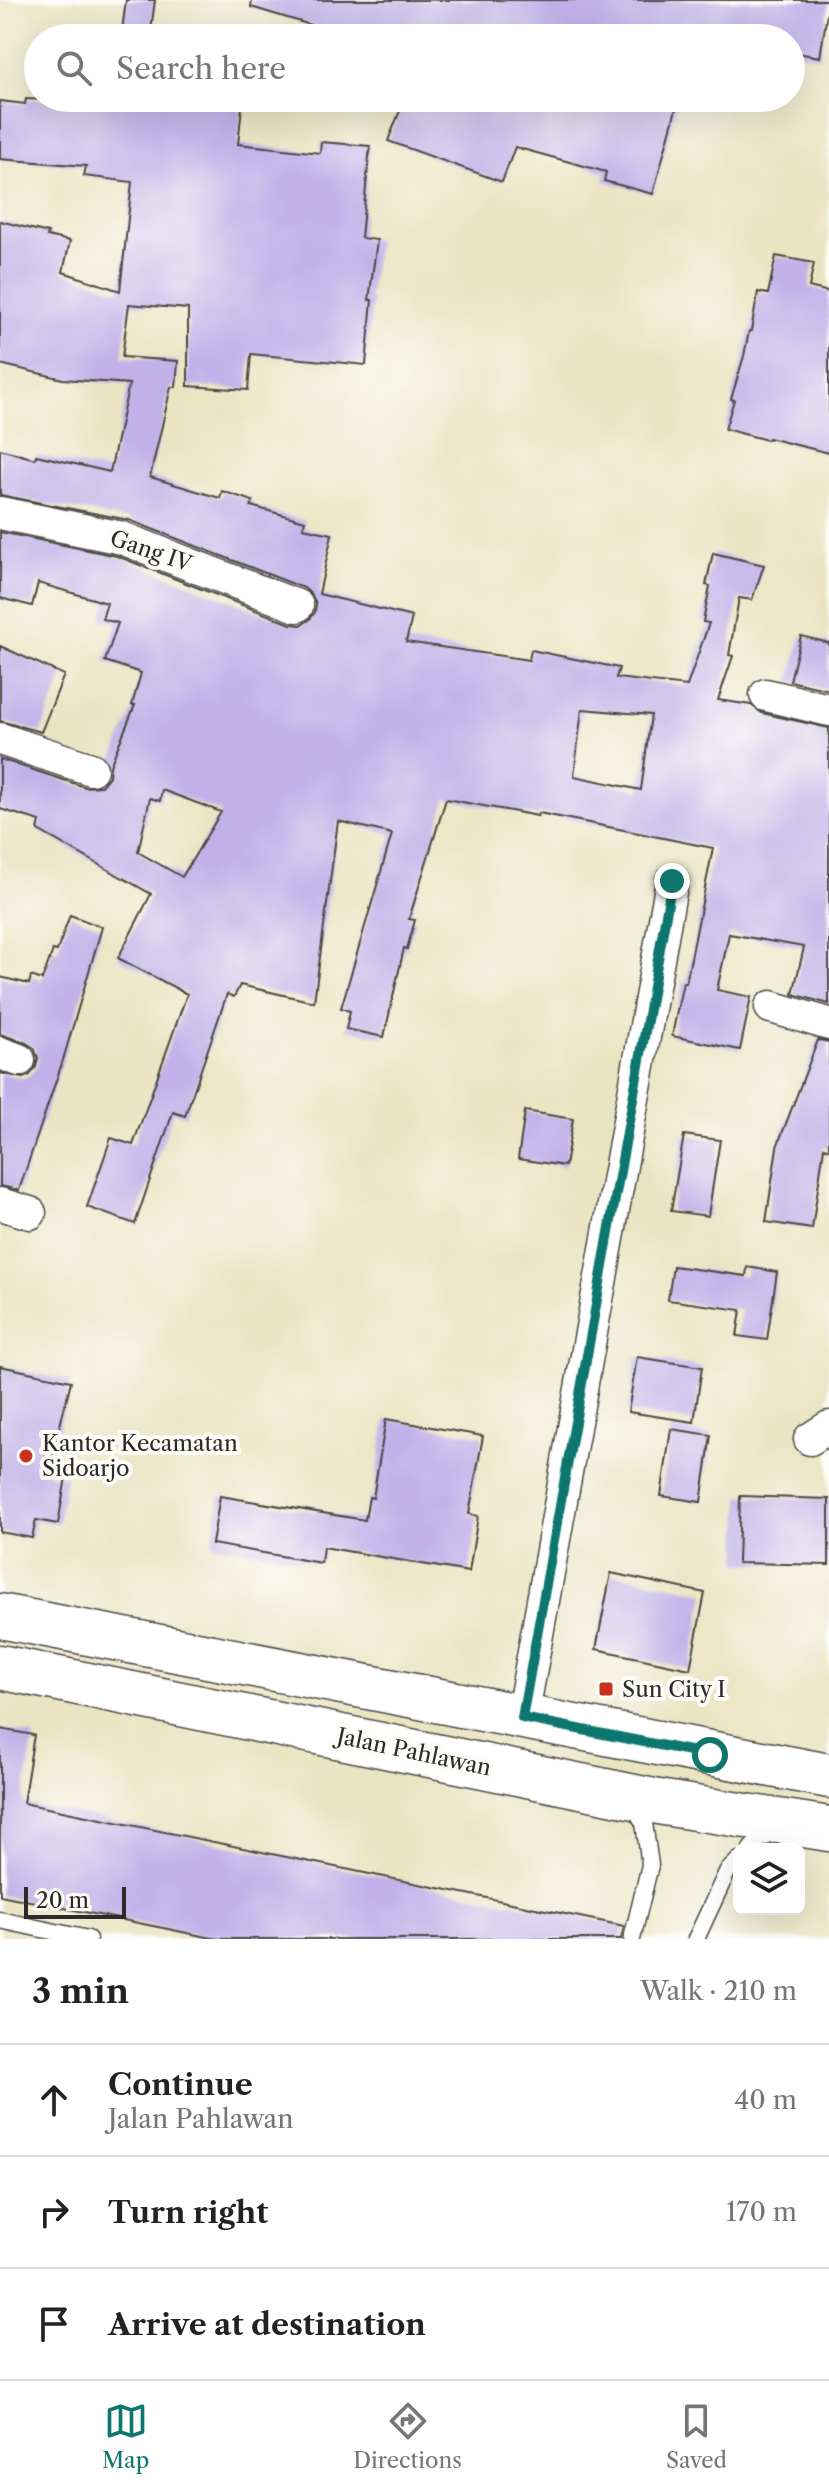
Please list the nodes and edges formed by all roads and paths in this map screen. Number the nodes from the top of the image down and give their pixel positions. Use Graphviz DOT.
graph roads {
  1 [pos="0,513"];
  2 [pos="297,606"];
  3 [pos="766,695"];
  4 [pos="829,710"];
  5 [pos="0,739"];
  6 [pos="91,769"];
  7 [pos="672,881"];
  8 [pos="771,1007"];
  9 [pos="829,1024"];
  10 [pos="0,1616"];
  11 [pos="0,1667"];
  12 [pos="522,1718"];
  13 [pos="677,1748"];
  14 [pos="750,1762"];
  15 [pos="829,1776"];
  16 [pos="646,1800"];
  17 [pos="815,1826"];
  18 [pos="745,1831"];
  19 [pos="733,1866"];
  20 [pos="0,1920"];
  21 [pos="88,1939"];
  22 [pos="632,1939"];
  23 [pos="696,1939"];
  1 -- 2 [label="street, Gang IV"];
  3 -- 4 [label="street"];
  5 -- 6 [label="street"];
  7 -- 12 [label="street"];
  8 -- 9 [label="street"];
  10 -- 12 [label="main road"];
  11 -- 16 [label="main road, Jalan Pahlawan"];
  12 -- 13 [label="main road"];
  13 -- 14 [label="main road"];
  13 -- 16 [label="main road"];
  14 -- 15 [label="main road"];
  14 -- 18 [label="main road"];
  16 -- 18 [label="main road, Jalan Pahlawan"];
  16 -- 22 [label="lane"];
  17 -- 18 [label="main road, Jalan Pahlawan"];
  19 -- 23 [label="lane"];
  20 -- 21 [label="lane"];
}
